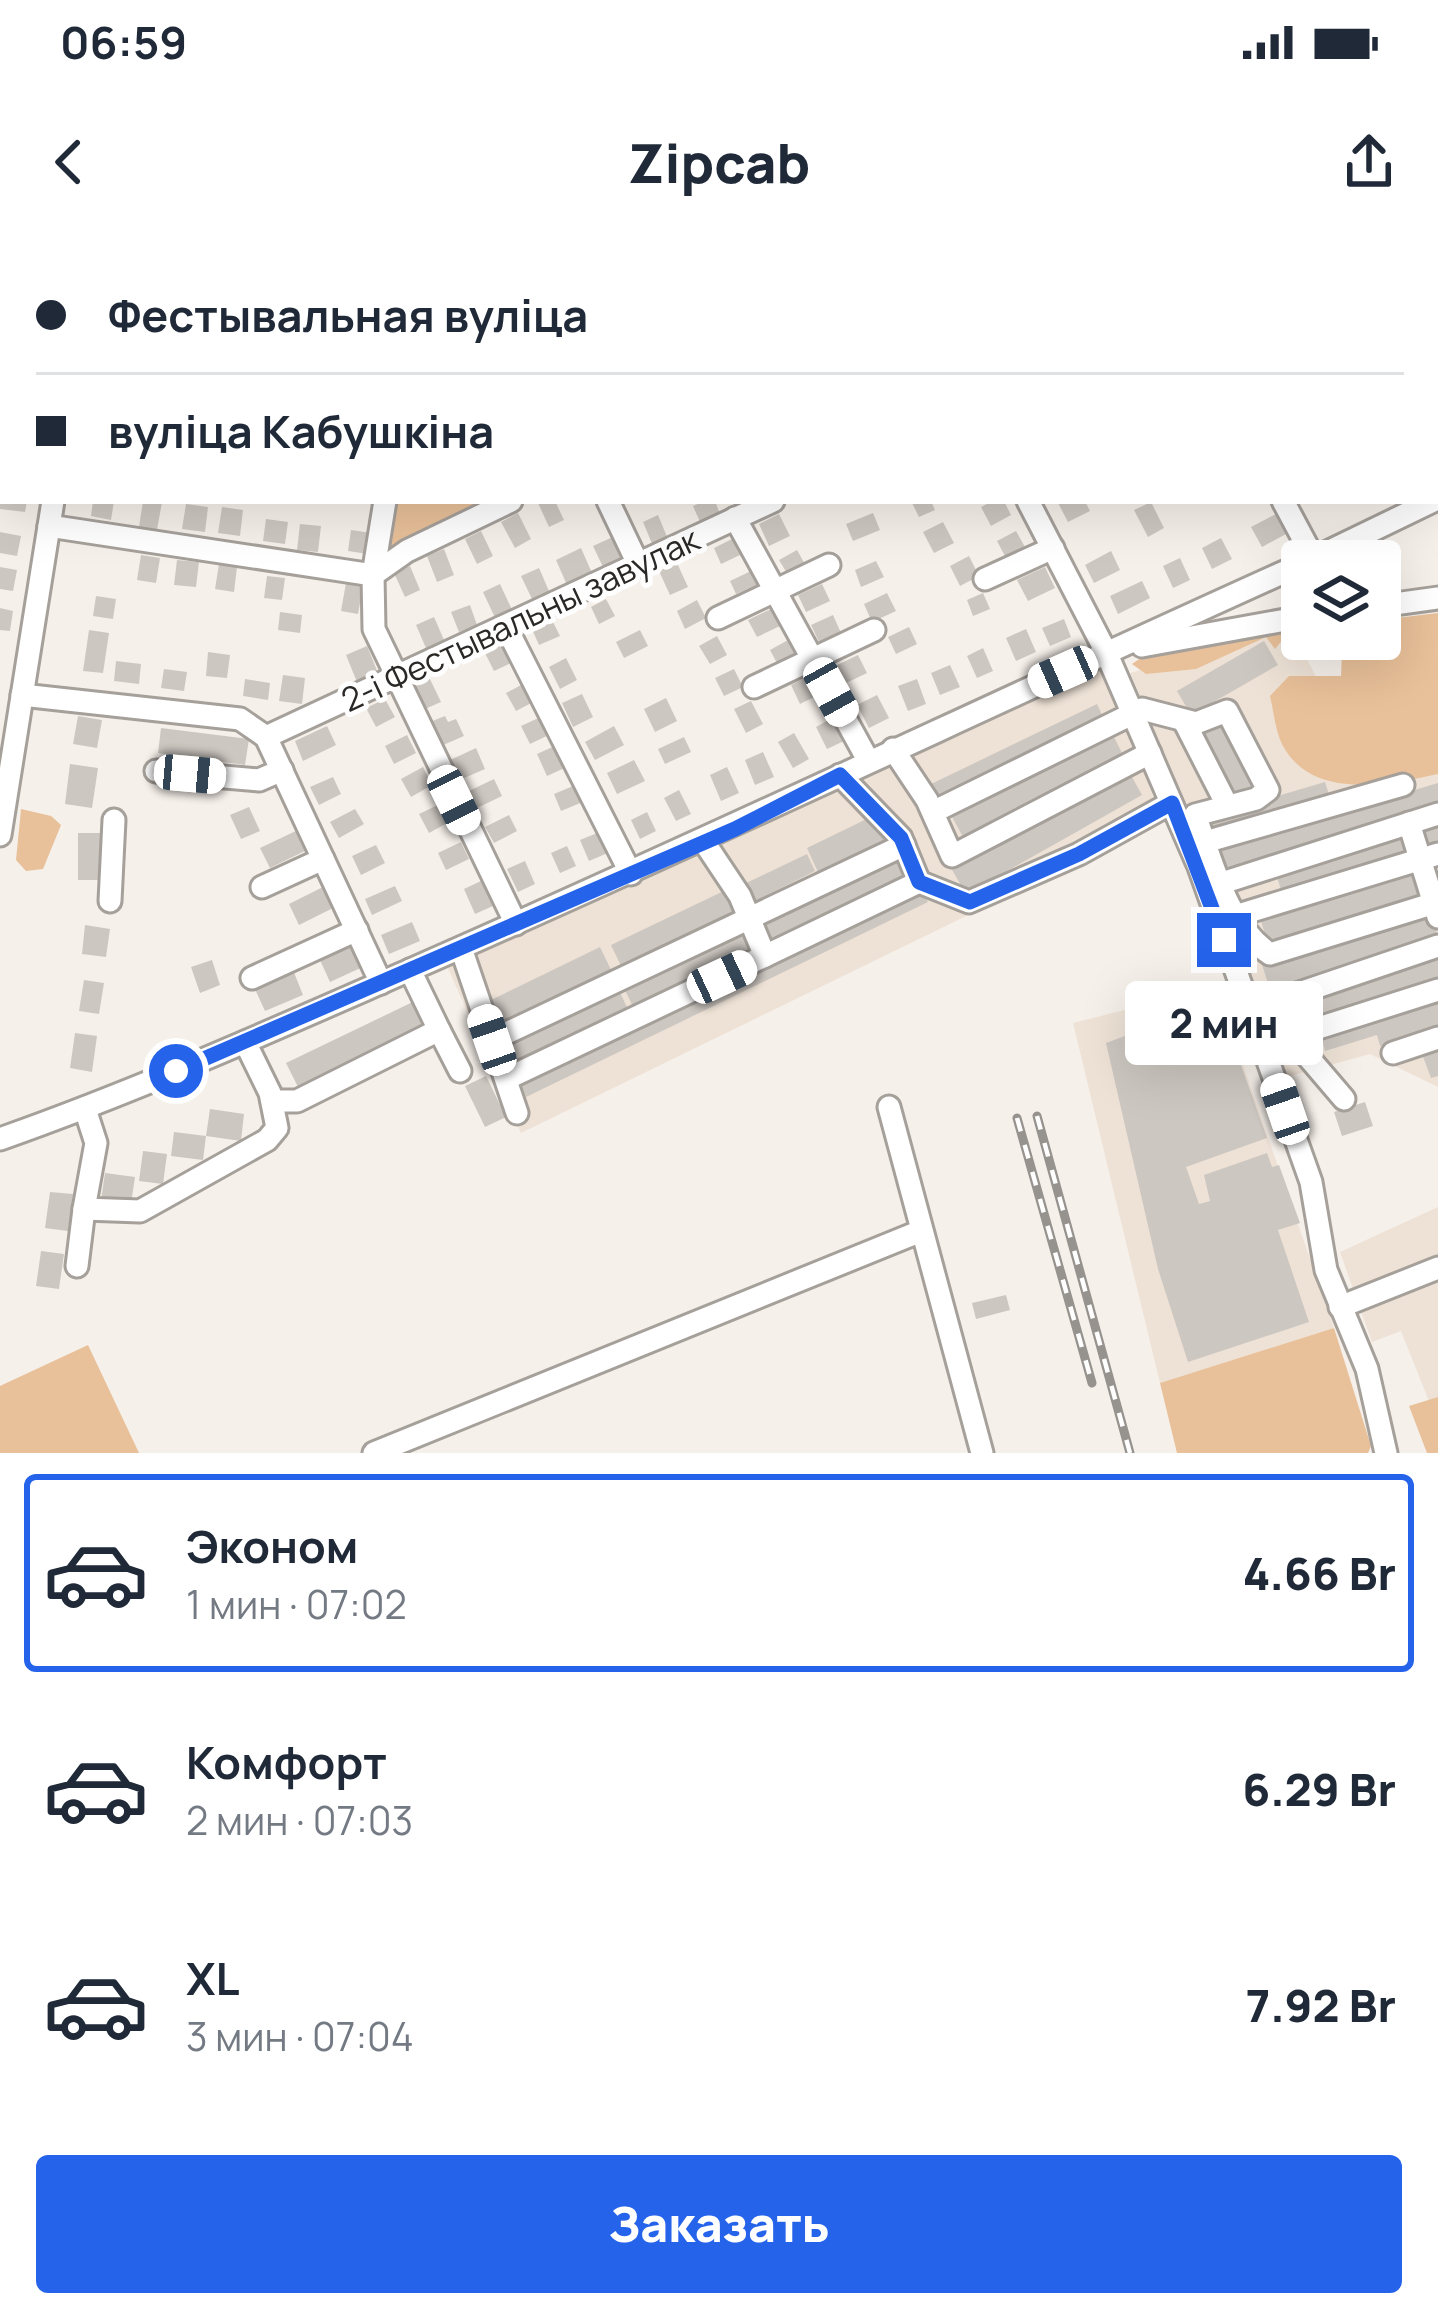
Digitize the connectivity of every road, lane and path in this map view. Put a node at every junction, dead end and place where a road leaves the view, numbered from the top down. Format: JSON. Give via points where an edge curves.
{"nodes":[{"id":1,"x":53,"y":504,"type":"edge"},
{"id":2,"x":385,"y":504,"type":"edge"},
{"id":3,"x":505,"y":504,"type":"edge"},
{"id":4,"x":609,"y":504,"type":"edge"},
{"id":5,"x":766,"y":504,"type":"edge"},
{"id":6,"x":1030,"y":504,"type":"edge"},
{"id":7,"x":1284,"y":504,"type":"edge"},
{"id":8,"x":1426,"y":504,"type":"edge"},
{"id":9,"x":735,"y":518,"type":"junction"},
{"id":10,"x":50,"y":526,"type":"junction"},
{"id":11,"x":1299,"y":540,"type":"edge"},
{"id":12,"x":1351,"y":540,"type":"edge"},
{"id":13,"x":1053,"y":548,"type":"junction"},
{"id":14,"x":829,"y":565,"type":"dead end"},
{"id":15,"x":639,"y":566,"type":"junction"},
{"id":16,"x":1281,"y":573,"type":"edge"},
{"id":17,"x":374,"y":574,"type":"junction"},
{"id":18,"x":985,"y":579,"type":"dead end"},
{"id":19,"x":774,"y":589,"type":"junction"},
{"id":20,"x":1438,"y":598,"type":"edge"},
{"id":21,"x":1401,"y":603,"type":"edge"},
{"id":22,"x":718,"y":618,"type":"dead end"},
{"id":23,"x":1281,"y":621,"type":"edge"},
{"id":24,"x":506,"y":626,"type":"junction"},
{"id":25,"x":874,"y":630,"type":"dead end"},
{"id":26,"x":1106,"y":652,"type":"junction"},
{"id":27,"x":812,"y":658,"type":"junction"},
{"id":28,"x":0,"y":660,"type":"edge"},
{"id":29,"x":26,"y":665,"type":"junction"},
{"id":30,"x":394,"y":677,"type":"junction"},
{"id":31,"x":754,"y":687,"type":"dead end"},
{"id":32,"x":22,"y":695,"type":"junction"},
{"id":33,"x":1132,"y":713,"type":"junction"},
{"id":34,"x":1184,"y":721,"type":"junction"},
{"id":35,"x":266,"y":737,"type":"junction"},
{"id":36,"x":893,"y":749,"type":"junction"},
{"id":37,"x":1150,"y":753,"type":"junction"},
{"id":38,"x":868,"y":760,"type":"junction"},
{"id":39,"x":282,"y":770,"type":"junction"},
{"id":40,"x":156,"y":771,"type":"dead end"},
{"id":41,"x":840,"y":775,"type":"junction"},
{"id":42,"x":1403,"y":785,"type":"dead end"},
{"id":43,"x":1172,"y":803,"type":"junction"},
{"id":44,"x":1227,"y":806,"type":"junction"},
{"id":45,"x":933,"y":812,"type":"junction"},
{"id":46,"x":1438,"y":814,"type":"edge"},
{"id":47,"x":114,"y":820,"type":"dead end"},
{"id":48,"x":1409,"y":823,"type":"junction"},
{"id":49,"x":0,"y":835,"type":"edge"},
{"id":50,"x":704,"y":842,"type":"junction"},
{"id":51,"x":1205,"y":842,"type":"junction"},
{"id":52,"x":904,"y":844,"type":"junction"},
{"id":53,"x":952,"y":856,"type":"junction"},
{"id":54,"x":1429,"y":857,"type":"edge"},
{"id":55,"x":323,"y":859,"type":"junction"},
{"id":56,"x":631,"y":874,"type":"junction"},
{"id":57,"x":1222,"y":883,"type":"junction"},
{"id":58,"x":927,"y":886,"type":"junction"},
{"id":59,"x":262,"y":887,"type":"dead end"},
{"id":60,"x":110,"y":901,"type":"dead end"},
{"id":61,"x":1436,"y":907,"type":"edge"},
{"id":62,"x":1234,"y":916,"type":"junction"},
{"id":63,"x":749,"y":918,"type":"junction"},
{"id":64,"x":515,"y":924,"type":"junction"},
{"id":65,"x":357,"y":930,"type":"junction"},
{"id":66,"x":1438,"y":946,"type":"edge"},
{"id":67,"x":460,"y":948,"type":"junction"},
{"id":68,"x":765,"y":956,"type":"junction"},
{"id":69,"x":410,"y":970,"type":"junction"},
{"id":70,"x":252,"y":978,"type":"dead end"},
{"id":71,"x":381,"y":982,"type":"junction"},
{"id":72,"x":1438,"y":990,"type":"edge"},
{"id":73,"x":1249,"y":1010,"type":"junction"},
{"id":74,"x":439,"y":1030,"type":"junction"},
{"id":75,"x":1438,"y":1038,"type":"edge"},
{"id":76,"x":492,"y":1040,"type":"junction"},
{"id":77,"x":245,"y":1042,"type":"junction"},
{"id":78,"x":1297,"y":1044,"type":"junction"},
{"id":79,"x":1265,"y":1053,"type":"junction"},
{"id":80,"x":1393,"y":1053,"type":"dead end"},
{"id":81,"x":460,"y":1071,"type":"dead end"},
{"id":82,"x":506,"y":1079,"type":"junction"},
{"id":83,"x":1344,"y":1099,"type":"dead end"},
{"id":84,"x":272,"y":1101,"type":"junction"},
{"id":85,"x":889,"y":1107,"type":"dead end"},
{"id":86,"x":86,"y":1109,"type":"junction"},
{"id":87,"x":517,"y":1113,"type":"dead end"},
{"id":88,"x":0,"y":1139,"type":"edge"},
{"id":89,"x":84,"y":1209,"type":"junction"},
{"id":90,"x":921,"y":1231,"type":"junction"},
{"id":91,"x":77,"y":1266,"type":"dead end"},
{"id":92,"x":1438,"y":1268,"type":"edge"},
{"id":93,"x":1340,"y":1307,"type":"junction"},
{"id":94,"x":374,"y":1453,"type":"edge"},
{"id":95,"x":982,"y":1453,"type":"edge"},
{"id":96,"x":1386,"y":1453,"type":"edge"}],
"edges":[{"from":1,"to":10,"type":"street"},
{"from":2,"to":17,"type":"street"},
{"from":3,"to":17,"type":"street"},
{"from":4,"to":15,"type":"street"},
{"from":5,"to":9,"type":"street","name":"2-і Фестывальны завулак"},
{"from":6,"to":13,"type":"street"},
{"from":7,"to":11,"type":"street"},
{"from":8,"to":12,"type":"street"},
{"from":9,"to":15,"type":"street","name":"2-і Фестывальны завулак"},
{"from":9,"to":19,"type":"street"},
{"from":10,"to":17,"type":"street"},
{"from":10,"to":29,"type":"street"},
{"from":13,"to":18,"type":"street"},
{"from":13,"to":26,"type":"street"},
{"from":14,"to":19,"type":"street"},
{"from":15,"to":24,"type":"street","name":"2-і Фестывальны завулак"},
{"from":16,"to":26,"type":"street"},
{"from":17,"to":30,"type":"street","via":[[374,629]]},
{"from":19,"to":22,"type":"street"},
{"from":19,"to":27,"type":"street"},
{"from":20,"to":21,"type":"street"},
{"from":23,"to":26,"type":"street"},
{"from":24,"to":30,"type":"street","name":"2-і Фестывальны завулак"},
{"from":24,"to":56,"type":"street"},
{"from":25,"to":27,"type":"street"},
{"from":26,"to":33,"type":"street"},
{"from":26,"to":36,"type":"street"},
{"from":27,"to":31,"type":"street"},
{"from":27,"to":38,"type":"street"},
{"from":28,"to":29,"type":"street"},
{"from":29,"to":32,"type":"street"},
{"from":30,"to":35,"type":"street","name":"2-і Фестывальны завулак"},
{"from":30,"to":64,"type":"street"},
{"from":32,"to":35,"type":"street","via":[[240,719]]},
{"from":32,"to":49,"type":"street"},
{"from":33,"to":34,"type":"street"},
{"from":33,"to":37,"type":"street"},
{"from":33,"to":45,"type":"street"},
{"from":34,"to":44,"type":"street"},
{"from":34,"to":44,"type":"street","via":[[1226,711],[1268,782],[1256,799]]},
{"from":35,"to":39,"type":"street"},
{"from":36,"to":38,"type":"street"},
{"from":36,"to":45,"type":"street"},
{"from":37,"to":43,"type":"street"},
{"from":37,"to":53,"type":"street"},
{"from":38,"to":41,"type":"street"},
{"from":39,"to":40,"type":"street","via":[[260,780]]},
{"from":39,"to":55,"type":"street"},
{"from":41,"to":50,"type":"street"},
{"from":41,"to":52,"type":"street"},
{"from":42,"to":51,"type":"street"},
{"from":43,"to":58,"type":"street","via":[[970,902]]},
{"from":43,"to":73,"type":"street"},
{"from":44,"to":51,"type":"street","via":[[1195,814]]},
{"from":45,"to":53,"type":"street"},
{"from":46,"to":48,"type":"street"},
{"from":47,"to":60,"type":"street"},
{"from":48,"to":54,"type":"street"},
{"from":48,"to":57,"type":"street"},
{"from":50,"to":56,"type":"street"},
{"from":50,"to":63,"type":"street"},
{"from":51,"to":57,"type":"street"},
{"from":52,"to":58,"type":"street"},
{"from":52,"to":63,"type":"street"},
{"from":53,"to":58,"type":"street"},
{"from":54,"to":61,"type":"street"},
{"from":54,"to":62,"type":"street"},
{"from":55,"to":59,"type":"street"},
{"from":55,"to":65,"type":"street"},
{"from":56,"to":64,"type":"street"},
{"from":57,"to":62,"type":"street"},
{"from":58,"to":68,"type":"street"},
{"from":61,"to":62,"type":"street","via":[[1270,954]]},
{"from":63,"to":68,"type":"street"},
{"from":63,"to":76,"type":"street"},
{"from":64,"to":67,"type":"street"},
{"from":65,"to":70,"type":"street"},
{"from":65,"to":71,"type":"street"},
{"from":66,"to":73,"type":"street"},
{"from":67,"to":69,"type":"street"},
{"from":67,"to":76,"type":"street"},
{"from":68,"to":82,"type":"street"},
{"from":69,"to":71,"type":"street"},
{"from":69,"to":74,"type":"street"},
{"from":71,"to":77,"type":"street"},
{"from":72,"to":78,"type":"street","via":[[1310,1031]]},
{"from":73,"to":79,"type":"street"},
{"from":74,"to":81,"type":"street"},
{"from":74,"to":84,"type":"street","via":[[297,1101]]},
{"from":75,"to":80,"type":"street"},
{"from":76,"to":82,"type":"street"},
{"from":77,"to":84,"type":"street"},
{"from":77,"to":86,"type":"street"},
{"from":78,"to":79,"type":"street"},
{"from":78,"to":83,"type":"street"},
{"from":79,"to":93,"type":"street","via":[[1310,1182]]},
{"from":82,"to":87,"type":"street"},
{"from":84,"to":89,"type":"street","via":[[277,1128],[267,1140],[140,1211]]},
{"from":85,"to":90,"type":"street"},
{"from":86,"to":88,"type":"street"},
{"from":86,"to":89,"type":"street","via":[[96,1143]]},
{"from":89,"to":91,"type":"street"},
{"from":90,"to":94,"type":"street"},
{"from":90,"to":95,"type":"street"},
{"from":92,"to":93,"type":"street"},
{"from":93,"to":96,"type":"street","via":[[1367,1369]]}]}
